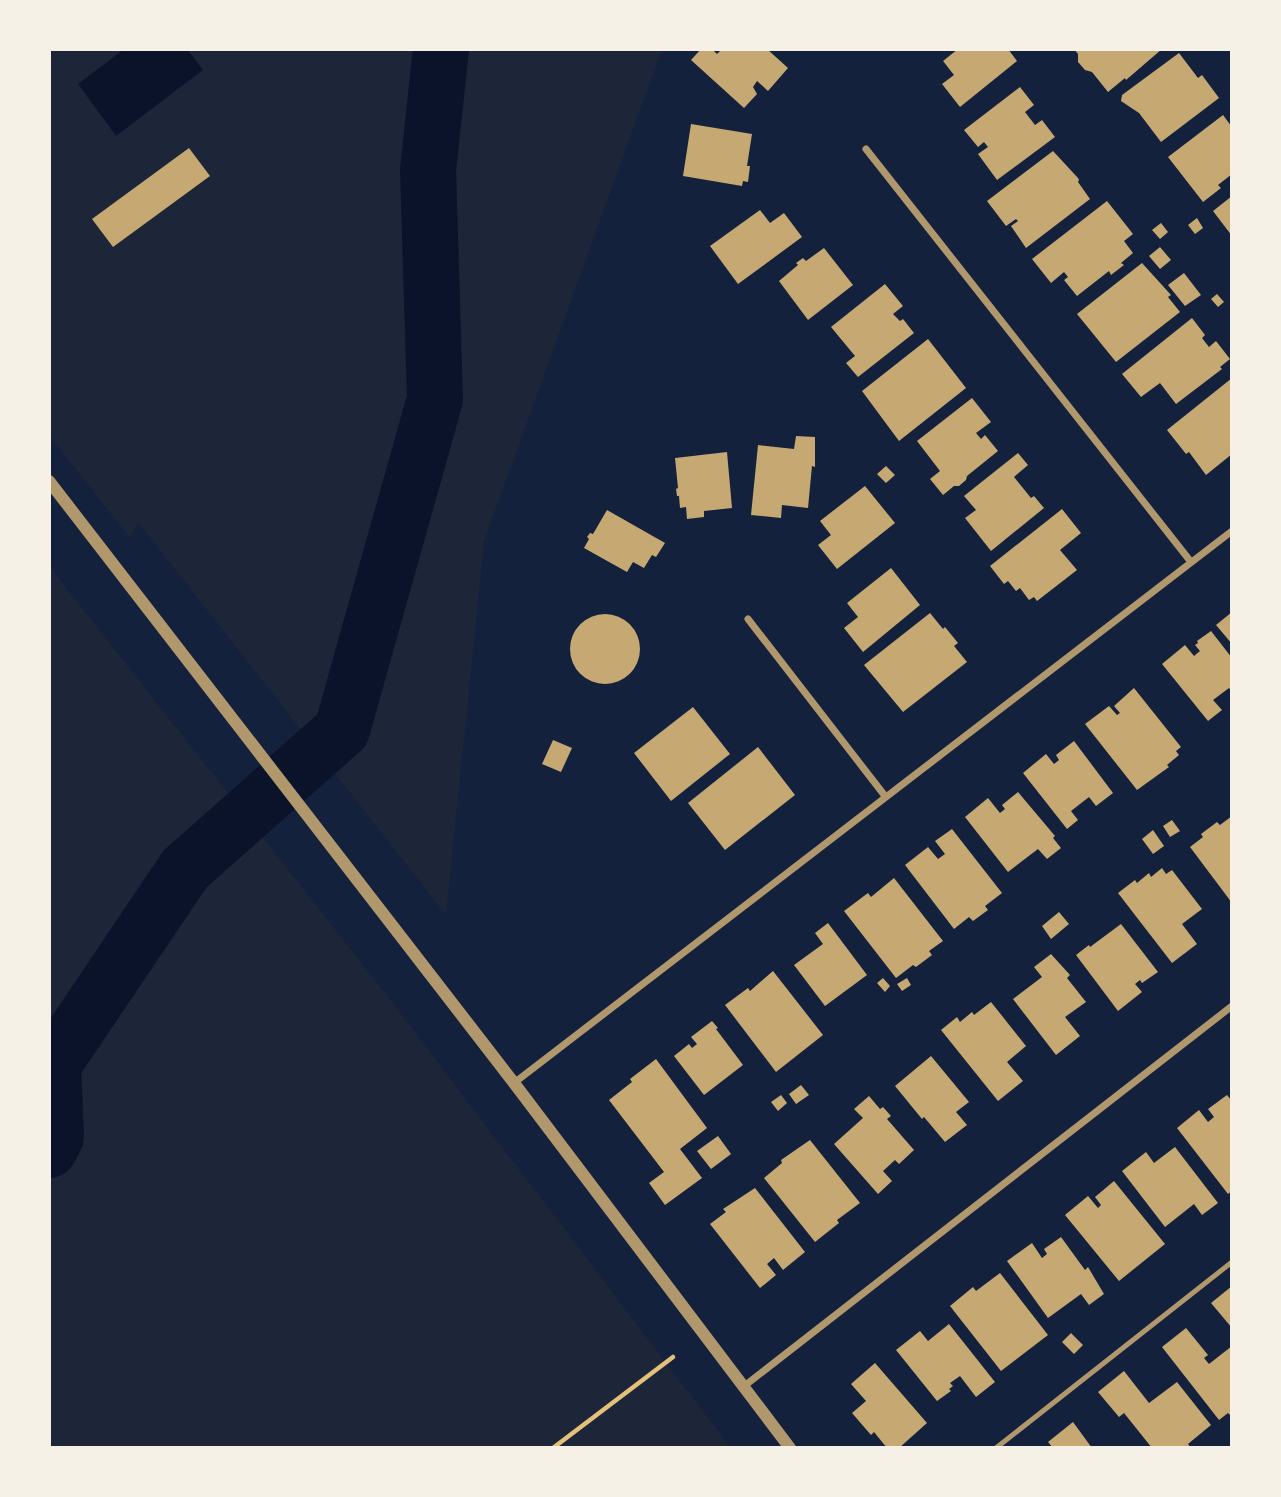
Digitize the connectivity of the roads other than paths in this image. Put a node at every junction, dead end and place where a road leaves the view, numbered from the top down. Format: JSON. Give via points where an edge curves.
{"nodes":[{"id":1,"x":866,"y":149,"type":"dead end"},
{"id":2,"x":49,"y":481,"type":"edge"},
{"id":3,"x":1232,"y":531,"type":"edge"},
{"id":4,"x":1191,"y":562,"type":"junction"},
{"id":5,"x":748,"y":620,"type":"dead end"},
{"id":6,"x":885,"y":796,"type":"junction"},
{"id":7,"x":1232,"y":1006,"type":"edge"},
{"id":8,"x":513,"y":1083,"type":"junction"},
{"id":9,"x":1232,"y":1262,"type":"edge"},
{"id":10,"x":743,"y":1387,"type":"junction"},
{"id":11,"x":790,"y":1448,"type":"edge"},
{"id":12,"x":996,"y":1448,"type":"edge"}],
"edges":[{"from":1,"to":4,"type":"street"},
{"from":2,"to":8,"type":"street"},
{"from":3,"to":4,"type":"street"},
{"from":4,"to":6,"type":"street"},
{"from":5,"to":6,"type":"street"},
{"from":6,"to":8,"type":"street"},
{"from":7,"to":10,"type":"street"},
{"from":8,"to":10,"type":"street"},
{"from":9,"to":12,"type":"lane"},
{"from":10,"to":11,"type":"street"}]}
